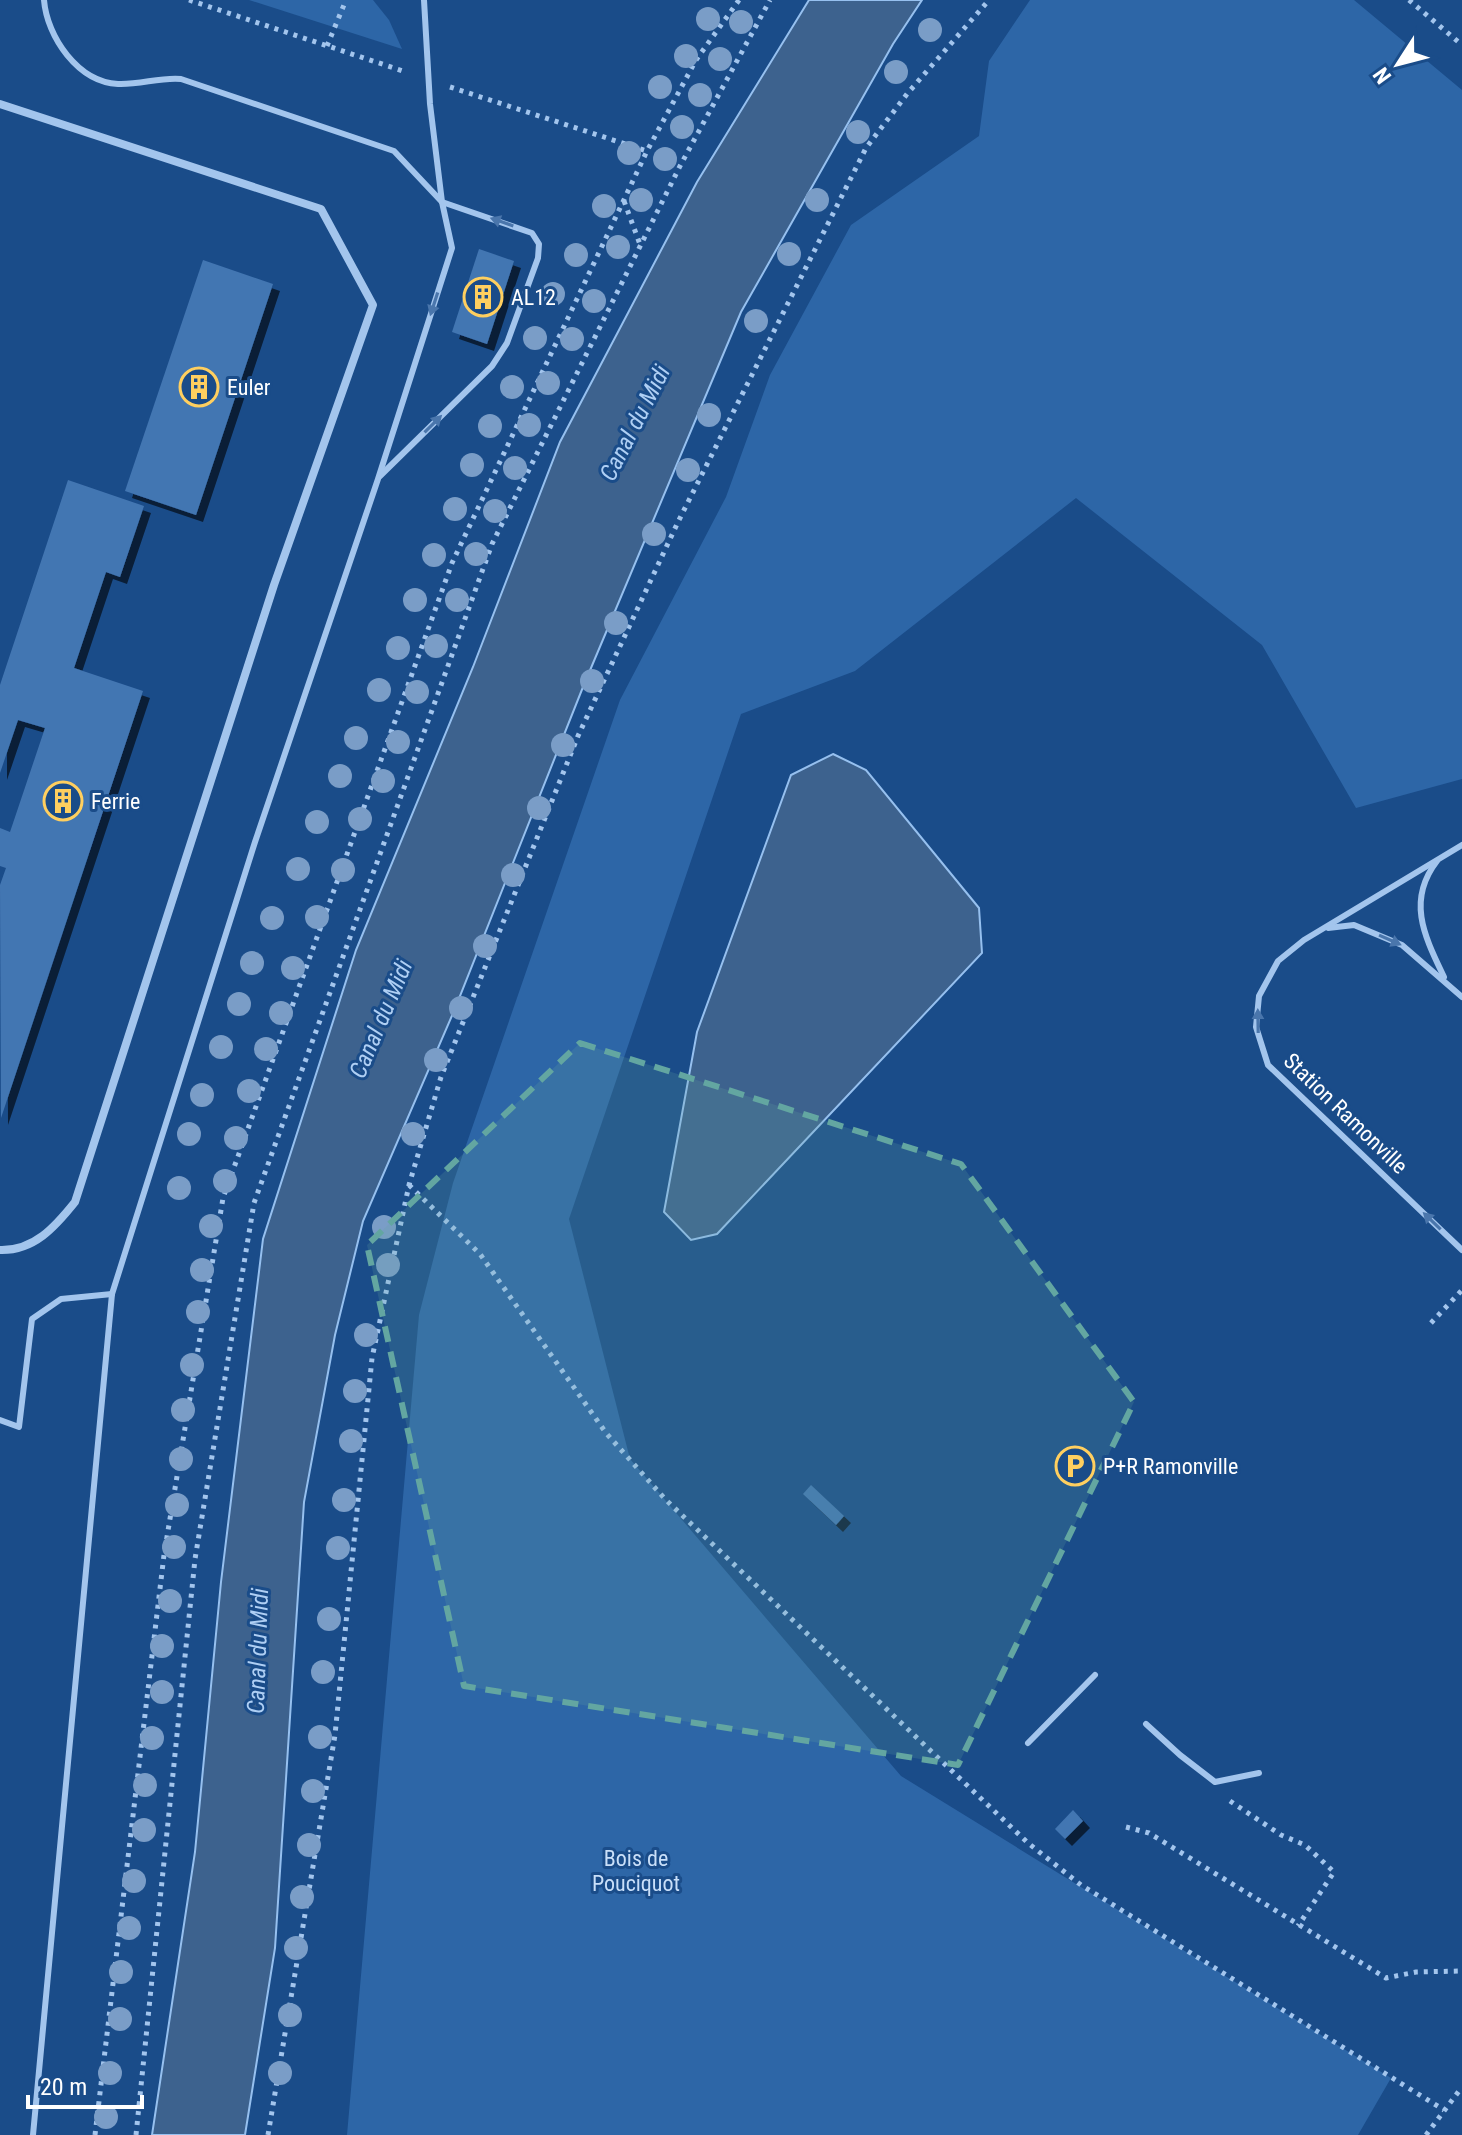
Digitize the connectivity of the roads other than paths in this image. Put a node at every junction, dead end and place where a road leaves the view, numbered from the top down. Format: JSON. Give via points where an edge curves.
{"nodes":[{"id":1,"x":44,"y":0,"type":"edge"},
{"id":2,"x":424,"y":0,"type":"edge"},
{"id":3,"x":0,"y":104,"type":"edge"},
{"id":4,"x":442,"y":202,"type":"junction"},
{"id":5,"x":378,"y":479,"type":"junction"},
{"id":6,"x":1462,"y":845,"type":"edge"},
{"id":7,"x":1439,"y":858,"type":"junction"},
{"id":8,"x":1325,"y":928,"type":"junction"},
{"id":9,"x":1446,"y":980,"type":"junction"},
{"id":10,"x":1462,"y":997,"type":"edge"},
{"id":11,"x":0,"y":1250,"type":"edge"},
{"id":12,"x":1462,"y":1250,"type":"edge"},
{"id":13,"x":112,"y":1294,"type":"junction"},
{"id":14,"x":0,"y":1420,"type":"edge"},
{"id":15,"x":1095,"y":1675,"type":"dead end"},
{"id":16,"x":1146,"y":1724,"type":"dead end"},
{"id":17,"x":1028,"y":1743,"type":"dead end"},
{"id":18,"x":1259,"y":1773,"type":"dead end"},
{"id":19,"x":33,"y":2135,"type":"edge"}],
"edges":[{"from":1,"to":4,"type":"lane","via":[[57,40],[94,77],[116,84],[181,79],[394,151]]},
{"from":2,"to":4,"type":"lane"},
{"from":3,"to":11,"type":"street","via":[[321,209],[373,305],[274,585],[75,1202],[52,1231],[15,1251]]},
{"from":4,"to":5,"type":"lane","one_way":true,"via":[[452,248]]},
{"from":5,"to":4,"type":"lane","one_way":true,"via":[[492,366],[507,343],[538,258],[539,244],[532,233]]},
{"from":5,"to":13,"type":"lane","via":[[255,842]]},
{"from":6,"to":7,"type":"lane","name":"Station Ramonville"},
{"from":7,"to":8,"type":"lane","name":"Station Ramonville"},
{"from":7,"to":9,"type":"lane","via":[[1427,874],[1422,931]]},
{"from":8,"to":9,"type":"lane","one_way":true,"via":[[1354,925],[1402,945]]},
{"from":12,"to":8,"type":"lane","name":"Station Ramonville","one_way":true,"via":[[1268,1065],[1256,1027],[1259,996],[1278,961]]},
{"from":9,"to":10,"type":"lane"},
{"from":13,"to":14,"type":"lane","via":[[61,1299],[32,1319],[19,1427]]},
{"from":13,"to":19,"type":"lane"},
{"from":15,"to":17,"type":"lane"},
{"from":16,"to":18,"type":"lane","via":[[1215,1782]]}]}
